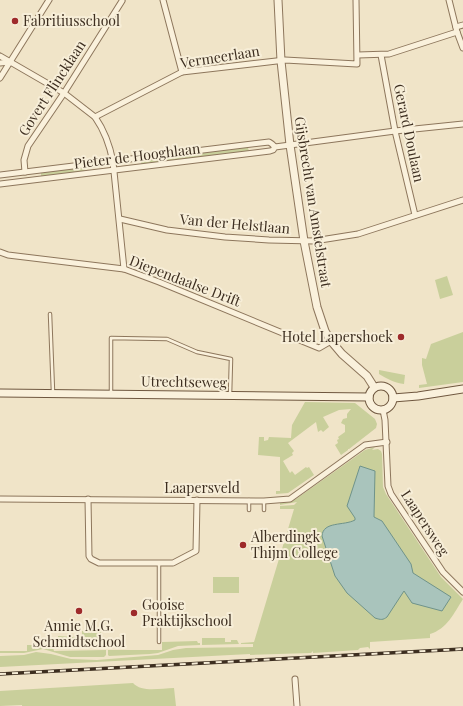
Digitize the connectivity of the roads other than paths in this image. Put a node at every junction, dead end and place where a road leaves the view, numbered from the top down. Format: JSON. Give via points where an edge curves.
{"nodes":[{"id":1,"x":49,"y":0,"type":"edge"},
{"id":2,"x":122,"y":0,"type":"edge"},
{"id":3,"x":163,"y":0,"type":"edge"},
{"id":4,"x":278,"y":0,"type":"edge"},
{"id":5,"x":356,"y":0,"type":"edge"},
{"id":6,"x":449,"y":0,"type":"edge"},
{"id":7,"x":463,"y":25,"type":"edge"},
{"id":8,"x":456,"y":30,"type":"junction"},
{"id":9,"x":463,"y":48,"type":"edge"},
{"id":10,"x":358,"y":55,"type":"junction"},
{"id":11,"x":380,"y":55,"type":"junction"},
{"id":12,"x":0,"y":56,"type":"edge"},
{"id":13,"x":281,"y":61,"type":"junction"},
{"id":14,"x":11,"y":62,"type":"junction"},
{"id":15,"x":0,"y":63,"type":"edge"},
{"id":16,"x":182,"y":72,"type":"junction"},
{"id":17,"x":0,"y":78,"type":"edge"},
{"id":18,"x":64,"y":93,"type":"junction"},
{"id":19,"x":95,"y":117,"type":"junction"},
{"id":20,"x":463,"y":124,"type":"edge"},
{"id":21,"x":395,"y":131,"type":"junction"},
{"id":22,"x":290,"y":145,"type":"junction"},
{"id":23,"x":275,"y":147,"type":"junction"},
{"id":24,"x":113,"y":162,"type":"junction"},
{"id":25,"x":114,"y":171,"type":"junction"},
{"id":26,"x":24,"y":172,"type":"junction"},
{"id":27,"x":0,"y":175,"type":"edge"},
{"id":28,"x":0,"y":184,"type":"edge"},
{"id":29,"x":463,"y":200,"type":"edge"},
{"id":30,"x":415,"y":215,"type":"junction"},
{"id":31,"x":120,"y":219,"type":"junction"},
{"id":32,"x":304,"y":242,"type":"junction"},
{"id":33,"x":0,"y":252,"type":"edge"},
{"id":34,"x":124,"y":269,"type":"junction"},
{"id":35,"x":50,"y":314,"type":"dead end"},
{"id":36,"x":331,"y":341,"type":"junction"},
{"id":37,"x":374,"y":387,"type":"junction"},
{"id":38,"x":463,"y":389,"type":"edge"},
{"id":39,"x":0,"y":393,"type":"edge"},
{"id":40,"x":53,"y":394,"type":"junction"},
{"id":41,"x":111,"y":394,"type":"junction"},
{"id":42,"x":230,"y":396,"type":"junction"},
{"id":43,"x":368,"y":397,"type":"junction"},
{"id":44,"x":393,"y":398,"type":"junction"},
{"id":45,"x":383,"y":410,"type":"junction"},
{"id":46,"x":387,"y":442,"type":"junction"},
{"id":47,"x":0,"y":499,"type":"edge"},
{"id":48,"x":88,"y":499,"type":"junction"},
{"id":49,"x":197,"y":500,"type":"junction"},
{"id":50,"x":249,"y":500,"type":"junction"},
{"id":51,"x":264,"y":500,"type":"junction"},
{"id":52,"x":249,"y":510,"type":"dead end"},
{"id":53,"x":264,"y":510,"type":"dead end"},
{"id":54,"x":159,"y":564,"type":"junction"},
{"id":55,"x":463,"y":592,"type":"edge"},
{"id":56,"x":159,"y":642,"type":"dead end"},
{"id":57,"x":295,"y":679,"type":"dead end"},
{"id":58,"x":297,"y":706,"type":"edge"}],
"edges":[{"from":1,"to":14,"type":"street"},
{"from":2,"to":18,"type":"street","name":"Govert Flincklaan"},
{"from":3,"to":16,"type":"street"},
{"from":4,"to":13,"type":"main road","name":"Gijsbrecht van Amstelstraat"},
{"from":5,"to":10,"type":"street"},
{"from":6,"to":8,"type":"street"},
{"from":7,"to":8,"type":"street"},
{"from":8,"to":9,"type":"street"},
{"from":8,"to":11,"type":"street"},
{"from":10,"to":11,"type":"street"},
{"from":10,"to":13,"type":"street","name":"Vermeerlaan","via":[[357,64]]},
{"from":11,"to":21,"type":"street","name":"Gerard Doulaan"},
{"from":12,"to":14,"type":"street"},
{"from":13,"to":16,"type":"street","name":"Vermeerlaan"},
{"from":13,"to":22,"type":"main road","name":"Gijsbrecht van Amstelstraat"},
{"from":14,"to":15,"type":"street"},
{"from":14,"to":17,"type":"street"},
{"from":14,"to":18,"type":"street"},
{"from":16,"to":19,"type":"street","name":"Vermeerlaan"},
{"from":18,"to":19,"type":"street"},
{"from":18,"to":26,"type":"street","name":"Govert Flincklaan","via":[[28,146]]},
{"from":19,"to":24,"type":"street"},
{"from":20,"to":21,"type":"street","name":"Pieter de Hooghlaan"},
{"from":21,"to":22,"type":"street","name":"Pieter de Hooghlaan"},
{"from":21,"to":30,"type":"street","name":"Gerard Doulaan"},
{"from":22,"to":23,"type":"street","name":"Pieter de Hooghlaan"},
{"from":22,"to":32,"type":"main road","name":"Gijsbrecht van Amstelstraat"},
{"from":23,"to":24,"type":"street","name":"Pieter de Hooghlaan","via":[[269,142]]},
{"from":23,"to":25,"type":"street","name":"Pieter de Hooghlaan","via":[[270,151]]},
{"from":24,"to":25,"type":"street"},
{"from":24,"to":26,"type":"street","name":"Pieter de Hooghlaan"},
{"from":25,"to":28,"type":"street","name":"Pieter de Hooghlaan"},
{"from":25,"to":31,"type":"street"},
{"from":26,"to":27,"type":"street","name":"Pieter de Hooghlaan"},
{"from":29,"to":30,"type":"street","name":"Van der Helstlaan"},
{"from":30,"to":32,"type":"street","name":"Van der Helstlaan","via":[[358,234]]},
{"from":31,"to":32,"type":"street","name":"Van der Helstlaan","via":[[167,230]]},
{"from":31,"to":34,"type":"street"},
{"from":32,"to":36,"type":"main road","name":"Gijsbrecht van Amstelstraat","via":[[317,307]]},
{"from":33,"to":34,"type":"street","name":"Diependaalse Drift"},
{"from":34,"to":36,"type":"street","name":"Diependaalse Drift","via":[[319,348]]},
{"from":35,"to":40,"type":"lane"},
{"from":36,"to":37,"type":"main road","name":"Gijsbrecht van Amstelstraat","via":[[367,376]]},
{"from":37,"to":43,"type":"main road"},
{"from":37,"to":44,"type":"main road","via":[[387,387]]},
{"from":38,"to":44,"type":"main road"},
{"from":39,"to":40,"type":"main road","name":"Utrechtseweg"},
{"from":40,"to":41,"type":"main road","name":"Utrechtseweg"},
{"from":41,"to":42,"type":"main road","name":"Utrechtseweg"},
{"from":41,"to":42,"type":"lane","via":[[111,338],[167,339],[197,352],[231,359]]},
{"from":42,"to":43,"type":"main road","name":"Utrechtseweg"},
{"from":43,"to":45,"type":"main road","via":[[373,407]]},
{"from":44,"to":45,"type":"main road","via":[[390,406]]},
{"from":45,"to":46,"type":"street","name":"Laapersweg"},
{"from":46,"to":51,"type":"street","name":"Laapersveld","via":[[365,446],[290,499]]},
{"from":46,"to":55,"type":"street","name":"Laapersweg","via":[[388,486],[391,494],[443,572]]},
{"from":47,"to":48,"type":"street","name":"Laapersveld"},
{"from":48,"to":49,"type":"street","name":"Laapersveld"},
{"from":48,"to":54,"type":"street","via":[[91,559],[98,563]]},
{"from":49,"to":50,"type":"street","name":"Laapersveld"},
{"from":49,"to":54,"type":"street","via":[[196,551],[173,563]]},
{"from":50,"to":51,"type":"street","name":"Laapersveld"},
{"from":50,"to":52,"type":"lane"},
{"from":51,"to":53,"type":"lane"},
{"from":54,"to":56,"type":"lane"},
{"from":57,"to":58,"type":"street"}]}
